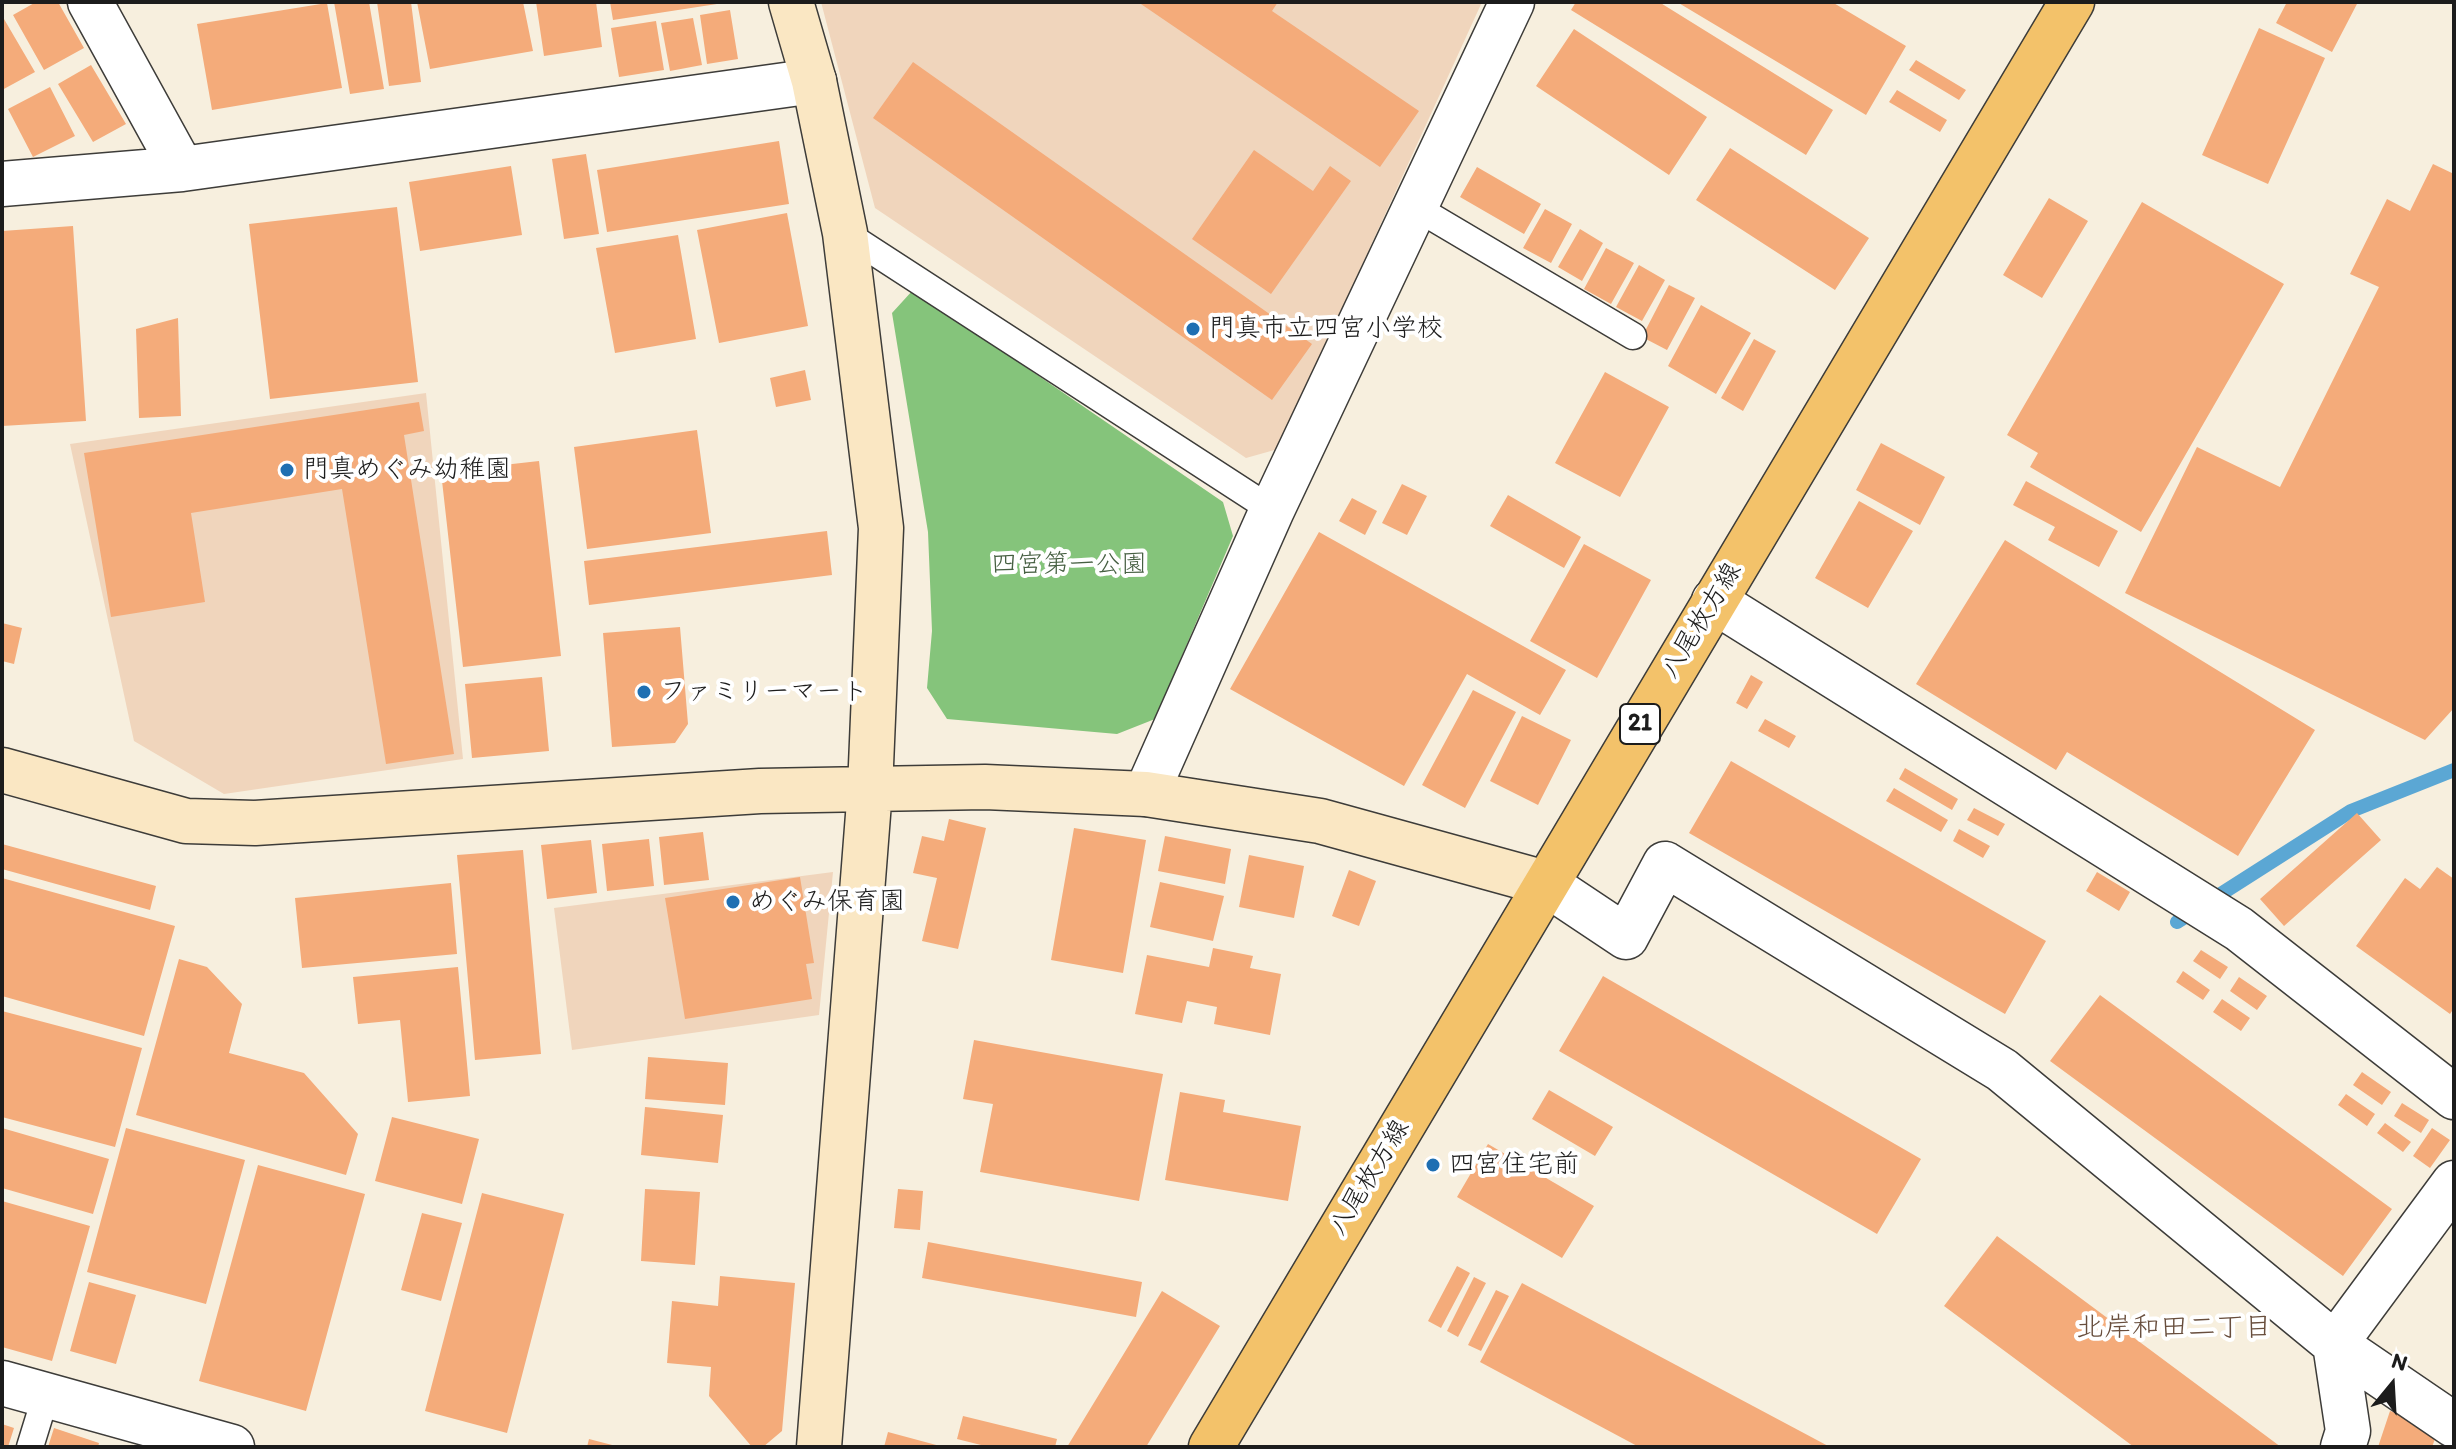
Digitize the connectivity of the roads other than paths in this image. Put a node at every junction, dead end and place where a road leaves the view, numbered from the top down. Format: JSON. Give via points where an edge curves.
{"nodes":[{"id":1,"x":90,"y":2,"type":"edge"},
{"id":2,"x":791,"y":2,"type":"edge"},
{"id":3,"x":1512,"y":2,"type":"edge"},
{"id":4,"x":2072,"y":2,"type":"edge"},
{"id":5,"x":814,"y":81,"type":"junction"},
{"id":6,"x":182,"y":169,"type":"junction"},
{"id":7,"x":6,"y":174,"type":"edge"},
{"id":8,"x":1415,"y":207,"type":"junction"},
{"id":9,"x":845,"y":233,"type":"junction"},
{"id":10,"x":1633,"y":336,"type":"dead end"},
{"id":11,"x":1272,"y":510,"type":"junction"},
{"id":12,"x":1714,"y":601,"type":"junction"},
{"id":13,"x":2,"y":770,"type":"edge"},
{"id":14,"x":870,"y":789,"type":"junction"},
{"id":15,"x":1146,"y":794,"type":"junction"},
{"id":16,"x":1545,"y":883,"type":"junction"},
{"id":17,"x":2454,"y":1097,"type":"edge"},
{"id":18,"x":2454,"y":1183,"type":"edge"},
{"id":19,"x":2335,"y":1344,"type":"junction"},
{"id":20,"x":2,"y":1383,"type":"edge"},
{"id":21,"x":46,"y":1395,"type":"junction"},
{"id":22,"x":2454,"y":1425,"type":"edge"},
{"id":23,"x":30,"y":1447,"type":"edge"},
{"id":24,"x":232,"y":1447,"type":"edge"},
{"id":25,"x":819,"y":1447,"type":"edge"},
{"id":26,"x":1211,"y":1447,"type":"edge"},
{"id":27,"x":2343,"y":1447,"type":"edge"}],
"edges":[{"from":1,"to":6,"type":"street"},
{"from":2,"to":5,"type":"street"},
{"from":3,"to":8,"type":"street"},
{"from":4,"to":12,"type":"main road","name":"八尾枚方線","number":"21"},
{"from":5,"to":6,"type":"street"},
{"from":5,"to":9,"type":"street"},
{"from":6,"to":7,"type":"street"},
{"from":8,"to":10,"type":"lane"},
{"from":8,"to":11,"type":"street"},
{"from":9,"to":11,"type":"lane"},
{"from":9,"to":14,"type":"street","via":[[881,528]]},
{"from":11,"to":15,"type":"street"},
{"from":12,"to":16,"type":"main road","name":"八尾枚方線","number":"21"},
{"from":12,"to":17,"type":"street","via":[[2239,929]]},
{"from":13,"to":14,"type":"street","via":[[186,821],[255,823],[760,791]]},
{"from":14,"to":15,"type":"street","via":[[985,787]]},
{"from":14,"to":25,"type":"street"},
{"from":15,"to":16,"type":"street","via":[[1320,821]]},
{"from":16,"to":19,"type":"street","via":[[1626,937],[1665,864],[2002,1070]]},
{"from":16,"to":26,"type":"main road","name":"八尾枚方線","number":"21"},
{"from":18,"to":19,"type":"street"},
{"from":19,"to":22,"type":"street"},
{"from":19,"to":27,"type":"street","via":[[2348,1431]]},
{"from":20,"to":21,"type":"street"},
{"from":21,"to":23,"type":"lane"},
{"from":21,"to":24,"type":"street"}]}
